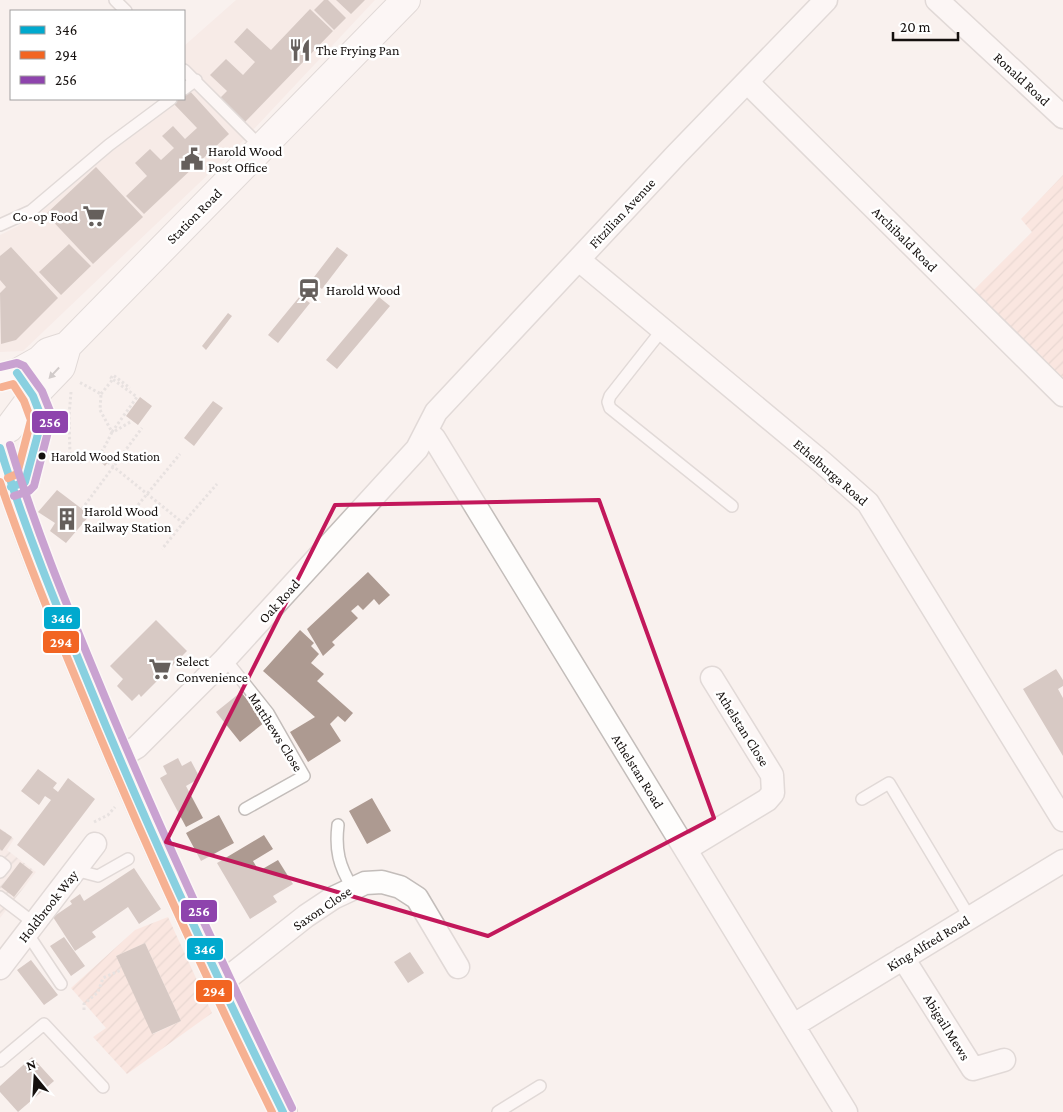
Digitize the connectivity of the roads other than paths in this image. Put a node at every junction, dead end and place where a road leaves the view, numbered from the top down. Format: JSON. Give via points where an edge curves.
{"nodes":[{"id":1,"x":115,"y":0,"type":"edge"},
{"id":2,"x":406,"y":0,"type":"edge"},
{"id":3,"x":826,"y":0,"type":"edge"},
{"id":4,"x":937,"y":0,"type":"edge"},
{"id":5,"x":125,"y":10,"type":"edge"},
{"id":6,"x":185,"y":71,"type":"edge"},
{"id":7,"x":196,"y":80,"type":"junction"},
{"id":8,"x":747,"y":82,"type":"junction"},
{"id":9,"x":185,"y":88,"type":"edge"},
{"id":10,"x":170,"y":100,"type":"edge"},
{"id":11,"x":1063,"y":117,"type":"edge"},
{"id":12,"x":262,"y":148,"type":"junction"},
{"id":13,"x":0,"y":225,"type":"edge"},
{"id":14,"x":579,"y":260,"type":"junction"},
{"id":15,"x":662,"y":330,"type":"junction"},
{"id":16,"x":67,"y":346,"type":"junction"},
{"id":17,"x":9,"y":375,"type":"edge"},
{"id":18,"x":1063,"y":395,"type":"edge"},
{"id":19,"x":33,"y":396,"type":"junction"},
{"id":20,"x":0,"y":432,"type":"edge"},
{"id":21,"x":428,"y":432,"type":"junction"},
{"id":22,"x":0,"y":448,"type":"edge"},
{"id":23,"x":12,"y":487,"type":"junction"},
{"id":24,"x":732,"y":506,"type":"dead end"},
{"id":25,"x":226,"y":659,"type":"junction"},
{"id":26,"x":712,"y":678,"type":"dead end"},
{"id":27,"x":118,"y":758,"type":"junction"},
{"id":28,"x":862,"y":799,"type":"dead end"},
{"id":29,"x":245,"y":809,"type":"dead end"},
{"id":30,"x":1063,"y":820,"type":"edge"},
{"id":31,"x":338,"y":825,"type":"dead end"},
{"id":32,"x":95,"y":844,"type":"road end"},
{"id":33,"x":686,"y":849,"type":"junction"},
{"id":34,"x":128,"y":859,"type":"dead end"},
{"id":35,"x":1063,"y":861,"type":"edge"},
{"id":36,"x":0,"y":862,"type":"edge"},
{"id":37,"x":76,"y":870,"type":"junction"},
{"id":38,"x":0,"y":872,"type":"edge"},
{"id":39,"x":352,"y":887,"type":"junction"},
{"id":40,"x":0,"y":897,"type":"edge"},
{"id":41,"x":970,"y":918,"type":"junction"},
{"id":42,"x":30,"y":928,"type":"junction"},
{"id":43,"x":903,"y":958,"type":"junction"},
{"id":44,"x":458,"y":967,"type":"dead end"},
{"id":45,"x":0,"y":968,"type":"edge"},
{"id":46,"x":62,"y":984,"type":"dead end"},
{"id":47,"x":220,"y":984,"type":"junction"},
{"id":48,"x":794,"y":1025,"type":"junction"},
{"id":49,"x":1004,"y":1060,"type":"dead end"},
{"id":50,"x":0,"y":1061,"type":"edge"},
{"id":51,"x":540,"y":1086,"type":"dead end"},
{"id":52,"x":103,"y":1087,"type":"dead end"},
{"id":53,"x":283,"y":1112,"type":"edge"},
{"id":54,"x":498,"y":1112,"type":"edge"},
{"id":55,"x":846,"y":1112,"type":"edge"}],
"edges":[{"from":1,"to":5,"type":"lane"},
{"from":2,"to":12,"type":"street","name":"Station Road"},
{"from":3,"to":8,"type":"street","name":"Fitzilian Avenue"},
{"from":4,"to":11,"type":"street","name":"Ronald Road"},
{"from":6,"to":7,"type":"lane"},
{"from":7,"to":9,"type":"lane"},
{"from":7,"to":12,"type":"lane"},
{"from":8,"to":14,"type":"street","name":"Fitzilian Avenue"},
{"from":8,"to":18,"type":"street","name":"Archibald Road"},
{"from":10,"to":13,"type":"lane","via":[[31,211]]},
{"from":12,"to":16,"type":"street","name":"Station Road"},
{"from":14,"to":15,"type":"street","name":"Ethelburga Road"},
{"from":14,"to":21,"type":"street","name":"Fitzilian Avenue","via":[[436,412]]},
{"from":15,"to":24,"type":"lane","via":[[610,396],[610,408]]},
{"from":15,"to":30,"type":"street","name":"Ethelburga Road","via":[[868,503]]},
{"from":16,"to":17,"type":"street","name":"Station Road","via":[[48,352],[40,360]]},
{"from":16,"to":19,"type":"street","name":"Station Road","one_way":true,"via":[[61,367]]},
{"from":17,"to":19,"type":"street"},
{"from":19,"to":20,"type":"street","name":"Station Road","via":[[9,428]]},
{"from":19,"to":23,"type":"lane","via":[[42,419],[25,482]]},
{"from":21,"to":25,"type":"street","name":"Oak Road","via":[[417,449]]},
{"from":21,"to":33,"type":"street","name":"Athelstan Road"},
{"from":22,"to":23,"type":"street"},
{"from":23,"to":27,"type":"street","via":[[30,540]]},
{"from":25,"to":27,"type":"street","name":"Oak Road","via":[[137,747]]},
{"from":25,"to":29,"type":"lane","name":"Matthews Close","via":[[268,713],[304,776]]},
{"from":26,"to":33,"type":"street","name":"Athelstan Close","via":[[772,775],[773,793],[767,800]]},
{"from":27,"to":47,"type":"street"},
{"from":28,"to":41,"type":"lane","via":[[889,783]]},
{"from":31,"to":39,"type":"lane","via":[[336,853]]},
{"from":32,"to":37,"type":"street","name":"Holdbrook Way"},
{"from":33,"to":48,"type":"street","name":"Athelstan Road"},
{"from":34,"to":37,"type":"lane","via":[[98,876]]},
{"from":35,"to":41,"type":"street","name":"King Alfred Road"},
{"from":36,"to":38,"type":"lane","via":[[5,866]]},
{"from":37,"to":42,"type":"street","name":"Holdbrook Way"},
{"from":39,"to":44,"type":"street","name":"Saxon Close","via":[[382,882],[400,887],[416,898]]},
{"from":39,"to":47,"type":"street","name":"Saxon Close","via":[[306,916]]},
{"from":40,"to":42,"type":"lane"},
{"from":41,"to":43,"type":"street","name":"King Alfred Road"},
{"from":42,"to":45,"type":"street","name":"Holdbrook Way"},
{"from":42,"to":46,"type":"lane"},
{"from":43,"to":48,"type":"street","name":"King Alfred Road"},
{"from":43,"to":49,"type":"street","name":"Abigail Mews","via":[[973,1069]]},
{"from":47,"to":53,"type":"street"},
{"from":48,"to":55,"type":"street","name":"Athelstan Road"},
{"from":50,"to":52,"type":"lane","via":[[44,1024]]},
{"from":51,"to":54,"type":"lane"}]}
